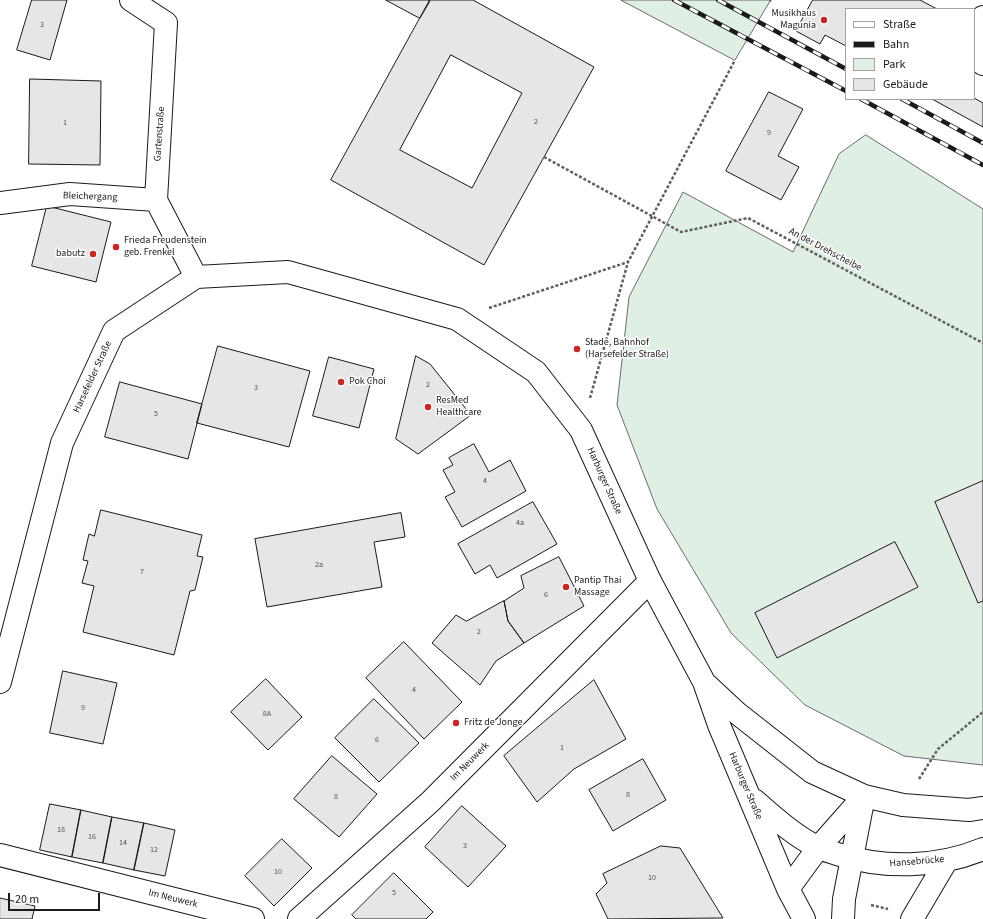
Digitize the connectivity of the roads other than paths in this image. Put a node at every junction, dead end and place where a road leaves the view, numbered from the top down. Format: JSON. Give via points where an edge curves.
{"nodes":[{"id":1,"x":131,"y":0,"type":"edge"},
{"id":2,"x":983,"y":17,"type":"edge"},
{"id":3,"x":983,"y":64,"type":"edge"},
{"id":4,"x":156,"y":200,"type":"junction"},
{"id":5,"x":0,"y":203,"type":"edge"},
{"id":6,"x":196,"y":277,"type":"junction"},
{"id":7,"x":650,"y":580,"type":"junction"},
{"id":8,"x":0,"y":682,"type":"edge"},
{"id":9,"x":704,"y":682,"type":"junction"},
{"id":10,"x":864,"y":796,"type":"junction"},
{"id":11,"x":750,"y":797,"type":"junction"},
{"id":12,"x":983,"y":808,"type":"edge"},
{"id":13,"x":818,"y":848,"type":"junction"},
{"id":14,"x":983,"y":849,"type":"edge"},
{"id":15,"x":0,"y":855,"type":"edge"},
{"id":16,"x":852,"y":859,"type":"junction"},
{"id":17,"x":947,"y":860,"type":"junction"},
{"id":18,"x":788,"y":889,"type":"junction"},
{"id":19,"x":253,"y":919,"type":"edge"},
{"id":20,"x":299,"y":919,"type":"edge"},
{"id":21,"x":804,"y":919,"type":"edge"},
{"id":22,"x":843,"y":919,"type":"edge"},
{"id":23,"x":912,"y":919,"type":"edge"}],
"edges":[{"from":1,"to":4,"type":"main road","name":"Gartenstraße","via":[[166,23]]},
{"from":2,"to":3,"type":"main road","via":[[978,27],[977,41]]},
{"from":4,"to":5,"type":"main road","name":"Bleichergang","via":[[70,194]]},
{"from":4,"to":6,"type":"main road"},
{"from":6,"to":7,"type":"main road","name":"Harburger Straße","via":[[288,272],[457,318],[536,372],[581,430]]},
{"from":6,"to":8,"type":"main road","name":"Harsefelder Straße","via":[[114,331],[62,443]]},
{"from":7,"to":9,"type":"main road","name":"Harburger Straße"},
{"from":7,"to":20,"type":"main road","name":"Im Neuwerk","via":[[430,802]]},
{"from":9,"to":10,"type":"main road","name":"Harburger Straße","via":[[742,718],[812,772]]},
{"from":9,"to":11,"type":"main road","name":"Harburger Straße","via":[[719,725]]},
{"from":10,"to":12,"type":"main road","via":[[903,805],[969,810]]},
{"from":10,"to":13,"type":"main road"},
{"from":10,"to":16,"type":"main road"},
{"from":11,"to":13,"type":"main road","name":"Hansebrücke","via":[[785,827]]},
{"from":11,"to":18,"type":"main road","name":"Harburger Straße"},
{"from":13,"to":16,"type":"main road","name":"Hansebrücke"},
{"from":13,"to":18,"type":"main road"},
{"from":14,"to":17,"type":"main road","name":"Hansebrücke"},
{"from":15,"to":19,"type":"main road","name":"Im Neuwerk"},
{"from":16,"to":17,"type":"main road","name":"Hansebrücke","via":[[884,865]]},
{"from":16,"to":22,"type":"main road"},
{"from":17,"to":23,"type":"main road"},
{"from":18,"to":21,"type":"main road","name":"Harburger Straße"}]}
